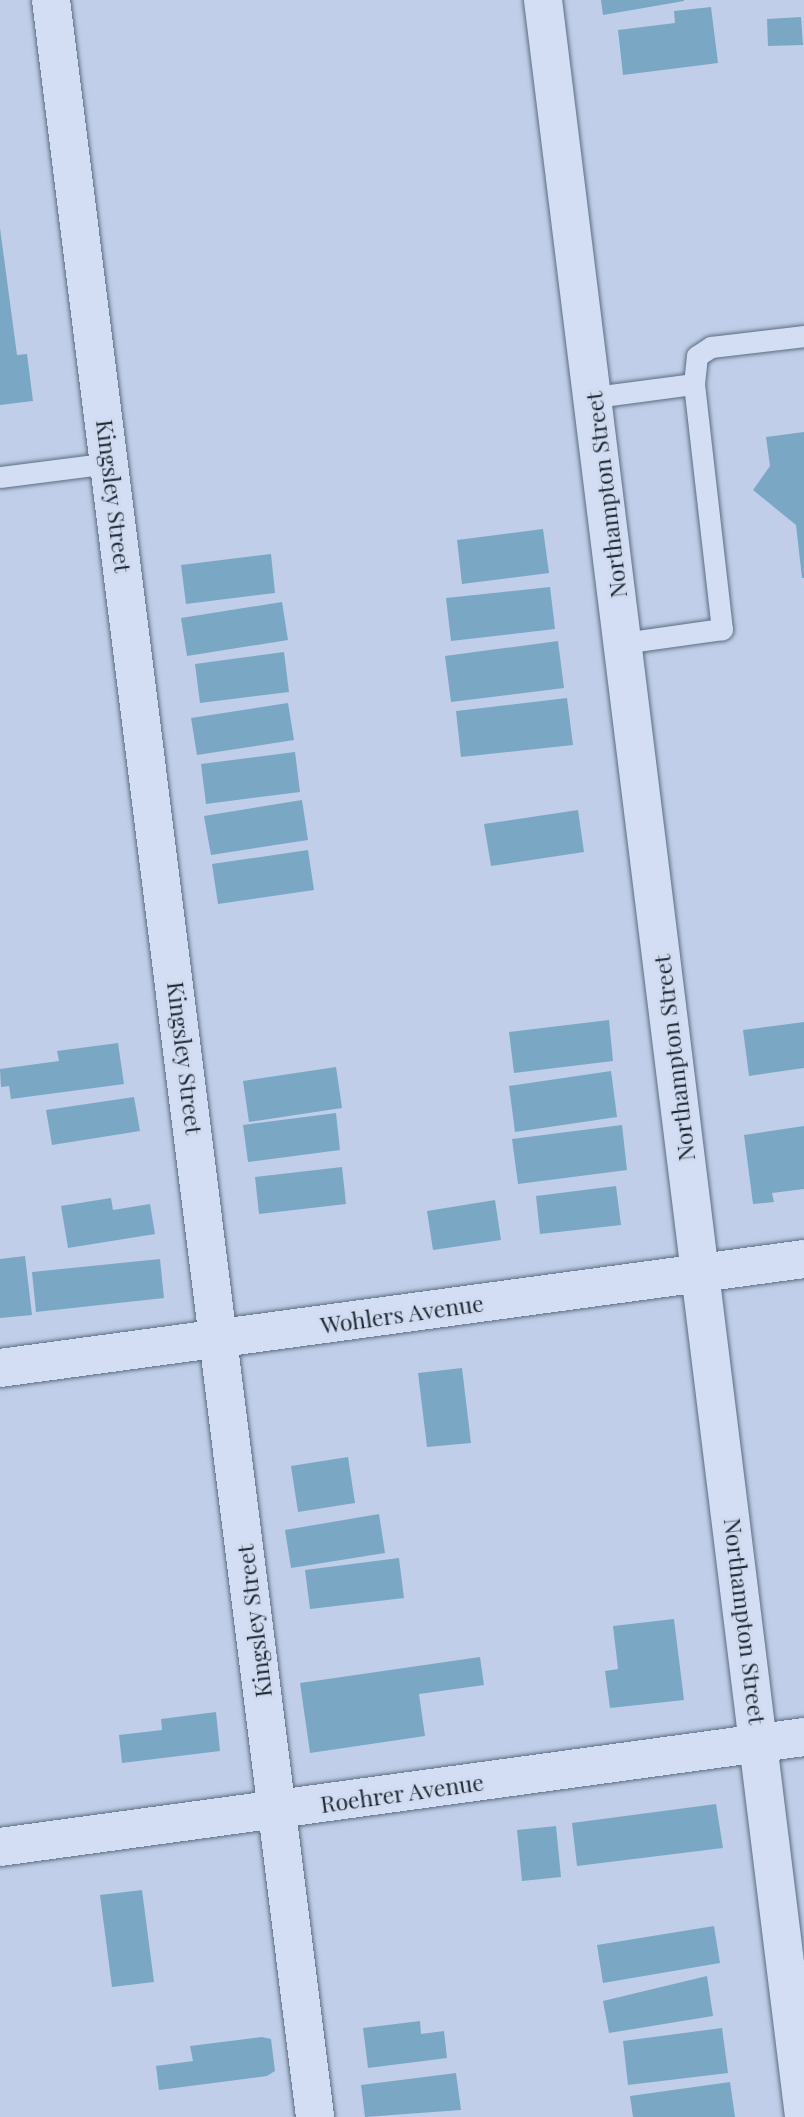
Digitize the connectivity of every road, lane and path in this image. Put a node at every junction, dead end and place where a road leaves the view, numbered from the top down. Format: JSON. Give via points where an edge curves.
{"nodes":[{"id":1,"x":51,"y":0,"type":"edge"},
{"id":2,"x":543,"y":0,"type":"edge"},
{"id":3,"x":804,"y":336,"type":"edge"},
{"id":4,"x":694,"y":384,"type":"junction"},
{"id":5,"x":595,"y":397,"type":"junction"},
{"id":6,"x":110,"y":463,"type":"junction"},
{"id":7,"x":0,"y":477,"type":"edge"},
{"id":8,"x":624,"y":643,"type":"junction"},
{"id":9,"x":804,"y":1259,"type":"edge"},
{"id":10,"x":701,"y":1273,"type":"junction"},
{"id":11,"x":221,"y":1338,"type":"junction"},
{"id":12,"x":0,"y":1368,"type":"edge"},
{"id":13,"x":804,"y":1737,"type":"edge"},
{"id":14,"x":761,"y":1743,"type":"junction"},
{"id":15,"x":277,"y":1811,"type":"junction"},
{"id":16,"x":0,"y":1847,"type":"edge"},
{"id":17,"x":315,"y":2117,"type":"edge"},
{"id":18,"x":804,"y":2117,"type":"edge"}],
"edges":[{"from":1,"to":6,"type":"street","name":"Kingsley Street"},
{"from":2,"to":5,"type":"street","name":"Northampton Street"},
{"from":3,"to":4,"type":"lane","via":[[711,347],[697,356]]},
{"from":4,"to":5,"type":"lane"},
{"from":4,"to":8,"type":"lane","via":[[722,629]]},
{"from":5,"to":8,"type":"street","name":"Northampton Street"},
{"from":6,"to":7,"type":"lane"},
{"from":6,"to":11,"type":"street","name":"Kingsley Street"},
{"from":8,"to":10,"type":"street","name":"Northampton Street"},
{"from":9,"to":10,"type":"street","name":"Wohlers Avenue"},
{"from":10,"to":11,"type":"street","name":"Wohlers Avenue"},
{"from":10,"to":14,"type":"street","name":"Northampton Street"},
{"from":11,"to":12,"type":"street","name":"Wohlers Avenue"},
{"from":11,"to":15,"type":"street","name":"Kingsley Street"},
{"from":13,"to":14,"type":"street","name":"Roehrer Avenue"},
{"from":14,"to":15,"type":"street","name":"Roehrer Avenue"},
{"from":14,"to":18,"type":"street","name":"Northampton Street"},
{"from":15,"to":16,"type":"street","name":"Roehrer Avenue"},
{"from":15,"to":17,"type":"street","name":"Kingsley Street"}]}
